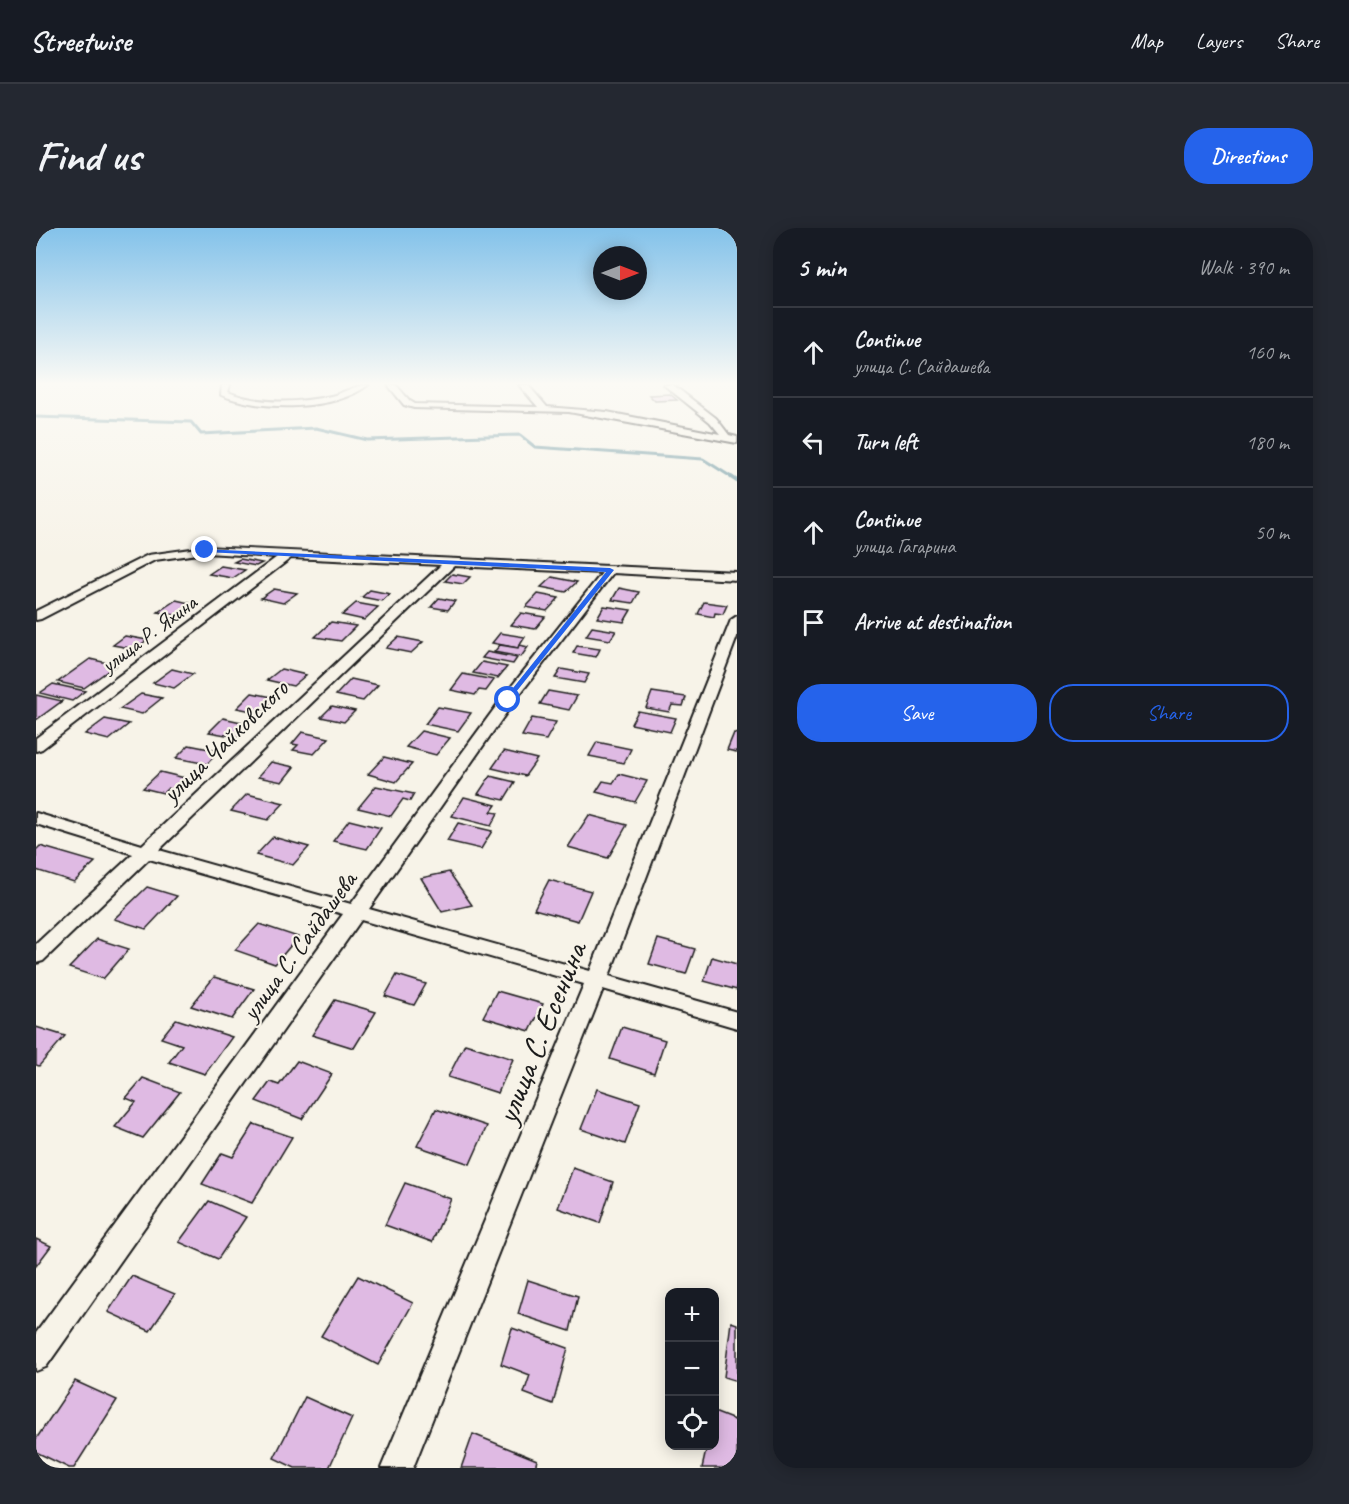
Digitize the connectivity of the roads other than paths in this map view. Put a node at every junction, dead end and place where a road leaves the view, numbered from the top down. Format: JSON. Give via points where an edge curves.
{"nodes":[{"id":1,"x":287,"y":555,"type":"junction"},
{"id":2,"x":450,"y":563,"type":"junction"},
{"id":3,"x":610,"y":570,"type":"junction"},
{"id":4,"x":737,"y":576,"type":"edge"},
{"id":5,"x":36,"y":616,"type":"edge"},
{"id":6,"x":737,"y":620,"type":"edge"},
{"id":7,"x":36,"y":746,"type":"edge"},
{"id":8,"x":36,"y":818,"type":"edge"},
{"id":9,"x":146,"y":852,"type":"junction"},
{"id":10,"x":356,"y":912,"type":"junction"},
{"id":11,"x":36,"y":956,"type":"edge"},
{"id":12,"x":597,"y":979,"type":"junction"},
{"id":13,"x":737,"y":1020,"type":"edge"},
{"id":14,"x":36,"y":1357,"type":"edge"},
{"id":15,"x":397,"y":1468,"type":"edge"}],
"edges":[{"from":1,"to":2,"type":"street"},
{"from":1,"to":5,"type":"street","via":[[205,550],[152,557]]},
{"from":1,"to":7,"type":"street","name":"улица Р. Яхина"},
{"from":2,"to":3,"type":"street"},
{"from":2,"to":9,"type":"street","name":"улица Чайковского"},
{"from":3,"to":4,"type":"street"},
{"from":3,"to":10,"type":"street","name":"улица С. Сайдашева","via":[[508,700]]},
{"from":6,"to":12,"type":"street","name":"улица С. Есенина"},
{"from":8,"to":9,"type":"street"},
{"from":9,"to":10,"type":"street"},
{"from":9,"to":11,"type":"street","name":"улица Чайковского"},
{"from":10,"to":12,"type":"street"},
{"from":10,"to":14,"type":"street","name":"улица С. Сайдашева"},
{"from":12,"to":13,"type":"street"},
{"from":12,"to":15,"type":"street","name":"улица С. Есенина"}]}
